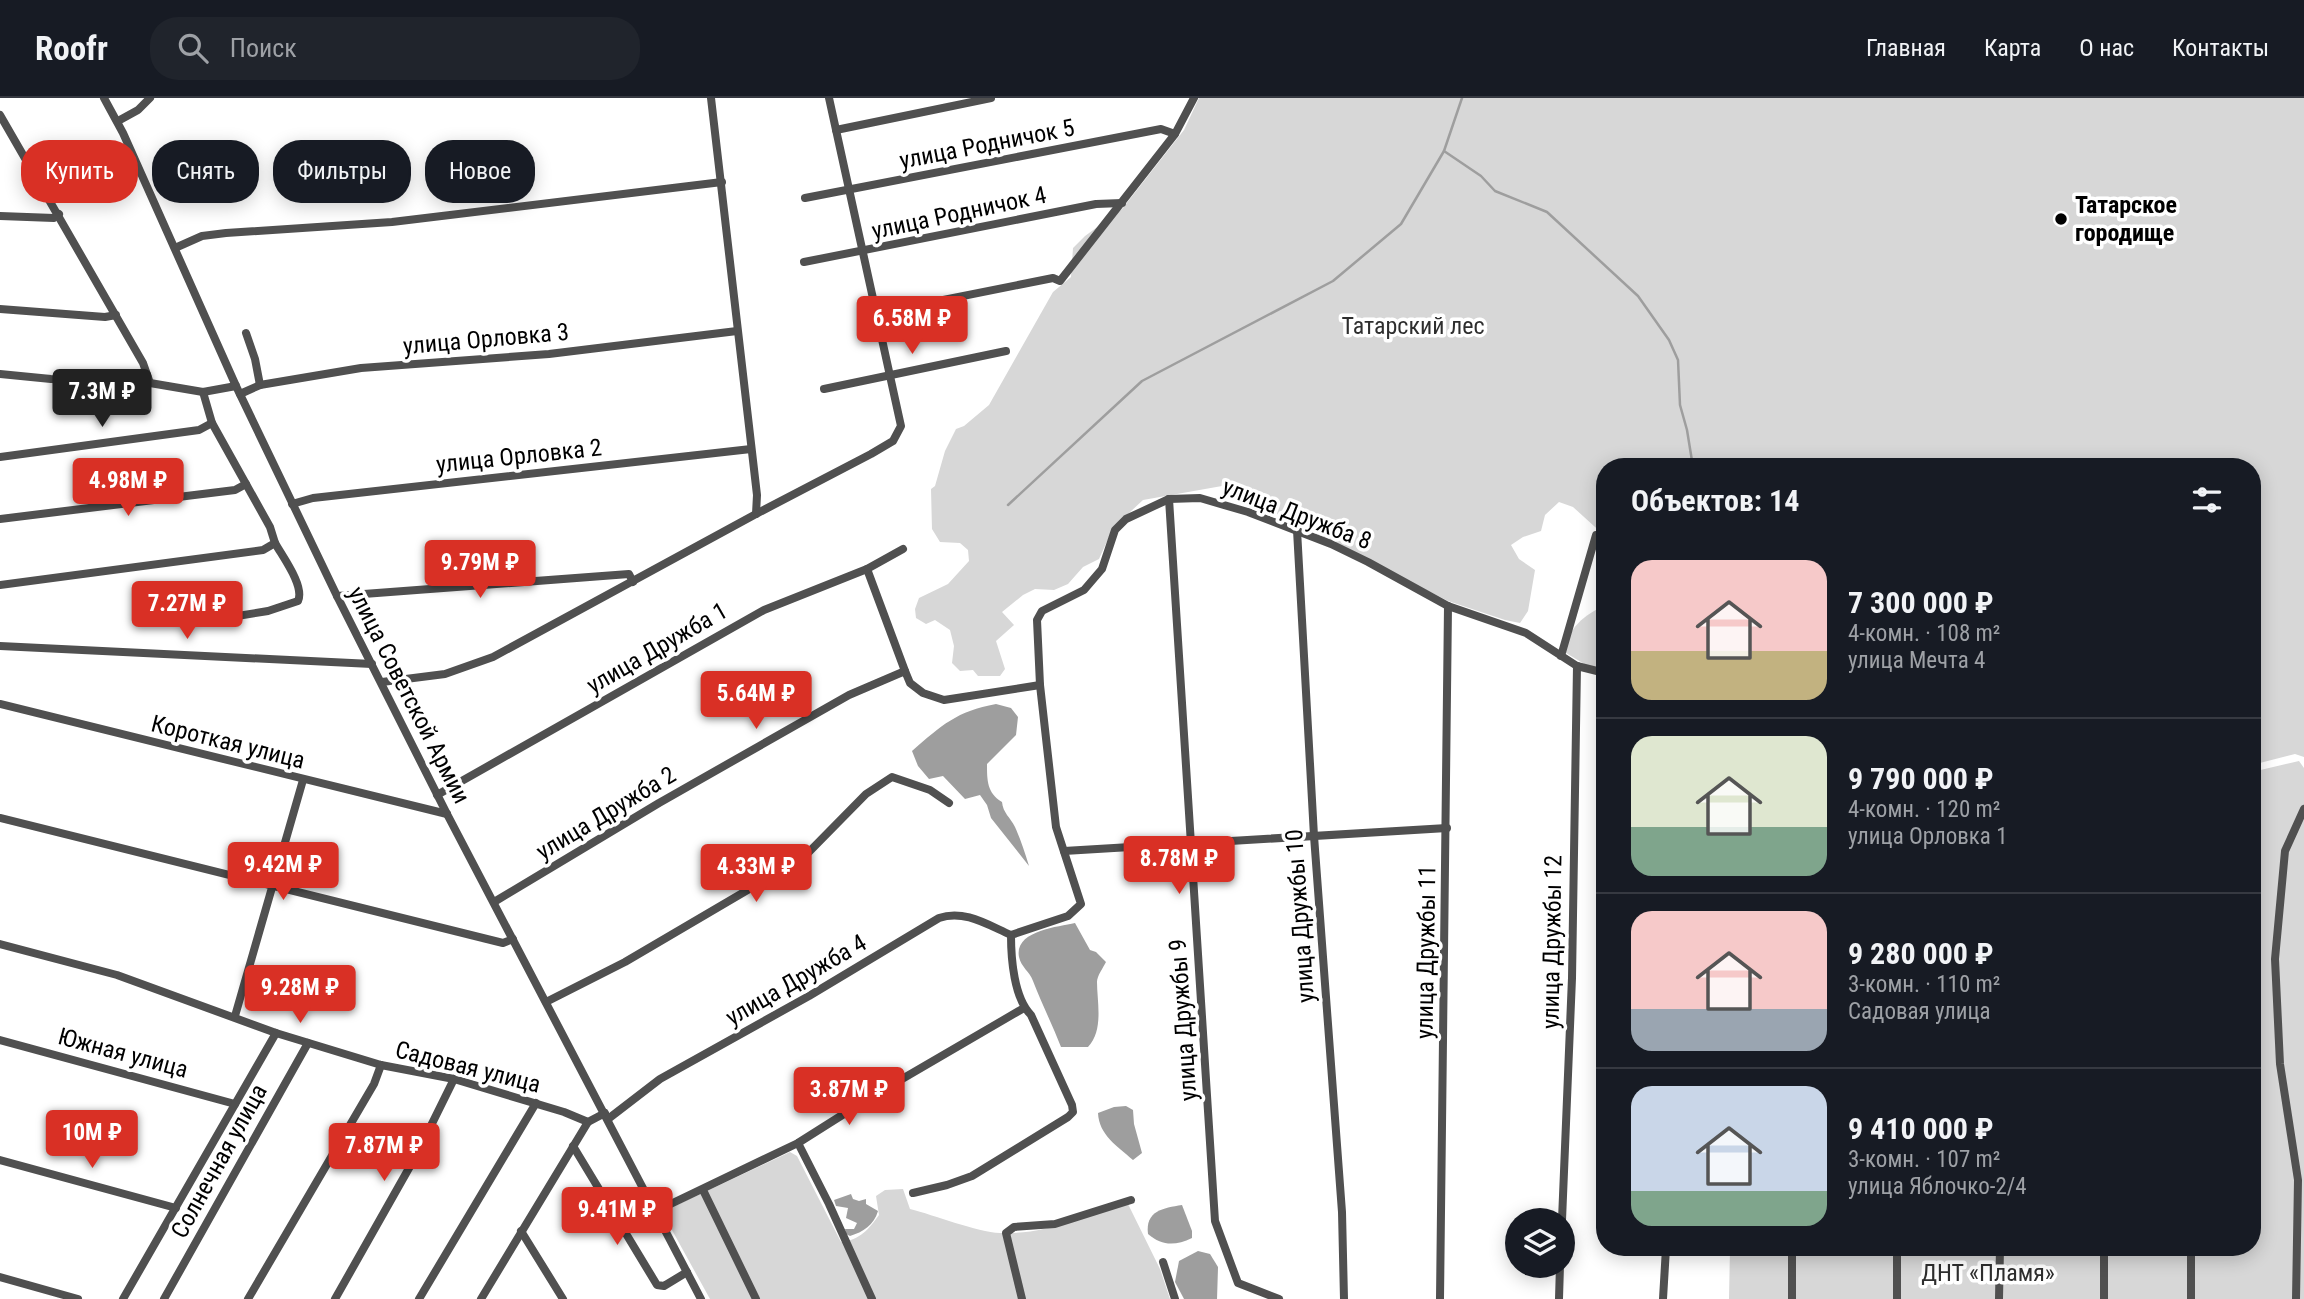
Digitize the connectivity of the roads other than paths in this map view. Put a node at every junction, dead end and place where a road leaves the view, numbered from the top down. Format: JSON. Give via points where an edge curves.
{"nodes":[{"id":1,"x":104,"y":98,"type":"edge"},
{"id":2,"x":150,"y":98,"type":"edge"},
{"id":3,"x":711,"y":98,"type":"edge"},
{"id":4,"x":829,"y":98,"type":"edge"},
{"id":5,"x":991,"y":98,"type":"edge"},
{"id":6,"x":1194,"y":98,"type":"edge"},
{"id":7,"x":1,"y":119,"type":"edge"},
{"id":8,"x":118,"y":121,"type":"junction"},
{"id":9,"x":836,"y":130,"type":"junction"},
{"id":10,"x":1175,"y":134,"type":"junction"},
{"id":11,"x":722,"y":182,"type":"junction"},
{"id":12,"x":850,"y":190,"type":"junction"},
{"id":13,"x":805,"y":198,"type":"dead end"},
{"id":14,"x":1122,"y":204,"type":"junction"},
{"id":15,"x":59,"y":214,"type":"junction"},
{"id":16,"x":0,"y":216,"type":"edge"},
{"id":17,"x":175,"y":248,"type":"junction"},
{"id":18,"x":864,"y":252,"type":"junction"},
{"id":19,"x":804,"y":262,"type":"dead end"},
{"id":20,"x":0,"y":309,"type":"edge"},
{"id":21,"x":878,"y":313,"type":"junction"},
{"id":22,"x":116,"y":315,"type":"junction"},
{"id":23,"x":737,"y":331,"type":"junction"},
{"id":24,"x":246,"y":333,"type":"dead end"},
{"id":25,"x":1006,"y":351,"type":"dead end"},
{"id":26,"x":0,"y":374,"type":"edge"},
{"id":27,"x":891,"y":376,"type":"junction"},
{"id":28,"x":150,"y":383,"type":"junction"},
{"id":29,"x":260,"y":385,"type":"junction"},
{"id":30,"x":824,"y":389,"type":"dead end"},
{"id":31,"x":238,"y":390,"type":"junction"},
{"id":32,"x":203,"y":391,"type":"junction"},
{"id":33,"x":212,"y":423,"type":"junction"},
{"id":34,"x":751,"y":449,"type":"junction"},
{"id":35,"x":0,"y":457,"type":"edge"},
{"id":36,"x":246,"y":484,"type":"junction"},
{"id":37,"x":1168,"y":499,"type":"junction"},
{"id":38,"x":292,"y":504,"type":"junction"},
{"id":39,"x":756,"y":514,"type":"junction"},
{"id":40,"x":0,"y":519,"type":"edge"},
{"id":41,"x":1297,"y":530,"type":"junction"},
{"id":42,"x":1596,"y":535,"type":"dead end"},
{"id":43,"x":275,"y":543,"type":"junction"},
{"id":44,"x":903,"y":550,"type":"dead end"},
{"id":45,"x":867,"y":569,"type":"junction"},
{"id":46,"x":633,"y":582,"type":"junction"},
{"id":47,"x":0,"y":584,"type":"edge"},
{"id":48,"x":337,"y":597,"type":"junction"},
{"id":49,"x":1448,"y":606,"type":"junction"},
{"id":50,"x":188,"y":624,"type":"dead end"},
{"id":51,"x":0,"y":646,"type":"edge"},
{"id":52,"x":1561,"y":656,"type":"junction"},
{"id":53,"x":372,"y":664,"type":"junction"},
{"id":54,"x":1577,"y":666,"type":"junction"},
{"id":55,"x":905,"y":671,"type":"junction"},
{"id":56,"x":1596,"y":671,"type":"edge"},
{"id":57,"x":382,"y":682,"type":"junction"},
{"id":58,"x":1040,"y":685,"type":"junction"},
{"id":59,"x":0,"y":705,"type":"edge"},
{"id":60,"x":303,"y":780,"type":"junction"},
{"id":61,"x":437,"y":795,"type":"junction"},
{"id":62,"x":949,"y":803,"type":"dead end"},
{"id":63,"x":2304,"y":809,"type":"edge"},
{"id":64,"x":447,"y":814,"type":"junction"},
{"id":65,"x":0,"y":818,"type":"edge"},
{"id":66,"x":1447,"y":828,"type":"junction"},
{"id":67,"x":1314,"y":836,"type":"junction"},
{"id":68,"x":1190,"y":843,"type":"junction"},
{"id":69,"x":1064,"y":851,"type":"junction"},
{"id":70,"x":273,"y":886,"type":"junction"},
{"id":71,"x":494,"y":902,"type":"junction"},
{"id":72,"x":1012,"y":935,"type":"junction"},
{"id":73,"x":513,"y":939,"type":"junction"},
{"id":74,"x":0,"y":944,"type":"edge"},
{"id":75,"x":546,"y":1002,"type":"junction"},
{"id":76,"x":1024,"y":1008,"type":"junction"},
{"id":77,"x":235,"y":1016,"type":"junction"},
{"id":78,"x":276,"y":1033,"type":"junction"},
{"id":79,"x":0,"y":1040,"type":"edge"},
{"id":80,"x":308,"y":1043,"type":"junction"},
{"id":81,"x":381,"y":1065,"type":"junction"},
{"id":82,"x":454,"y":1079,"type":"junction"},
{"id":83,"x":536,"y":1103,"type":"junction"},
{"id":84,"x":235,"y":1104,"type":"junction"},
{"id":85,"x":606,"y":1116,"type":"junction"},
{"id":86,"x":588,"y":1122,"type":"junction"},
{"id":87,"x":798,"y":1143,"type":"junction"},
{"id":88,"x":573,"y":1146,"type":"junction"},
{"id":89,"x":0,"y":1160,"type":"edge"},
{"id":90,"x":703,"y":1190,"type":"junction"},
{"id":91,"x":913,"y":1193,"type":"dead end"},
{"id":92,"x":1131,"y":1200,"type":"dead end"},
{"id":93,"x":176,"y":1208,"type":"junction"},
{"id":94,"x":1562,"y":1208,"type":"edge"},
{"id":95,"x":656,"y":1211,"type":"junction"},
{"id":96,"x":522,"y":1231,"type":"junction"},
{"id":97,"x":1666,"y":1256,"type":"edge"},
{"id":98,"x":1792,"y":1256,"type":"edge"},
{"id":99,"x":1897,"y":1256,"type":"edge"},
{"id":100,"x":2000,"y":1256,"type":"edge"},
{"id":101,"x":2104,"y":1256,"type":"edge"},
{"id":102,"x":2191,"y":1256,"type":"edge"},
{"id":103,"x":1163,"y":1262,"type":"dead end"},
{"id":104,"x":687,"y":1272,"type":"junction"},
{"id":105,"x":0,"y":1277,"type":"edge"},
{"id":106,"x":1560,"y":1278,"type":"edge"},
{"id":107,"x":78,"y":1299,"type":"edge"},
{"id":108,"x":123,"y":1299,"type":"edge"},
{"id":109,"x":164,"y":1299,"type":"edge"},
{"id":110,"x":248,"y":1299,"type":"edge"},
{"id":111,"x":335,"y":1299,"type":"edge"},
{"id":112,"x":419,"y":1299,"type":"edge"},
{"id":113,"x":481,"y":1299,"type":"edge"},
{"id":114,"x":563,"y":1299,"type":"edge"},
{"id":115,"x":701,"y":1299,"type":"edge"},
{"id":116,"x":757,"y":1299,"type":"edge"},
{"id":117,"x":872,"y":1299,"type":"edge"},
{"id":118,"x":1022,"y":1299,"type":"edge"},
{"id":119,"x":1175,"y":1299,"type":"edge"},
{"id":120,"x":1279,"y":1299,"type":"edge"},
{"id":121,"x":1344,"y":1299,"type":"edge"},
{"id":122,"x":1440,"y":1299,"type":"edge"},
{"id":123,"x":1559,"y":1299,"type":"edge"},
{"id":124,"x":1663,"y":1299,"type":"edge"},
{"id":125,"x":1792,"y":1299,"type":"edge"},
{"id":126,"x":1897,"y":1299,"type":"edge"},
{"id":127,"x":1999,"y":1299,"type":"edge"},
{"id":128,"x":2104,"y":1299,"type":"edge"},
{"id":129,"x":2192,"y":1299,"type":"edge"},
{"id":130,"x":2296,"y":1299,"type":"edge"}],
"edges":[{"from":1,"to":8,"type":"street","name":"улица Советской Армии"},
{"from":2,"to":8,"type":"street"},
{"from":3,"to":11,"type":"street"},
{"from":4,"to":9,"type":"street"},
{"from":5,"to":9,"type":"street"},
{"from":6,"to":10,"type":"street"},
{"from":7,"to":15,"type":"street"},
{"from":8,"to":17,"type":"street","name":"улица Советской Армии"},
{"from":9,"to":12,"type":"street"},
{"from":10,"to":12,"type":"street","name":"улица Родничок 5","via":[[1161,129]]},
{"from":10,"to":14,"type":"street"},
{"from":11,"to":17,"type":"street","via":[[392,222],[226,233],[202,236]]},
{"from":11,"to":23,"type":"street"},
{"from":12,"to":13,"type":"street","name":"улица Родничок 5"},
{"from":12,"to":18,"type":"street"},
{"from":14,"to":18,"type":"street","name":"улица Родничок 4","via":[[1096,204]]},
{"from":14,"to":21,"type":"street","via":[[1060,281],[1053,278]]},
{"from":15,"to":16,"type":"street","via":[[54,218]]},
{"from":15,"to":22,"type":"street"},
{"from":17,"to":31,"type":"street","name":"улица Советской Армии"},
{"from":18,"to":19,"type":"street","name":"улица Родничок 4"},
{"from":18,"to":21,"type":"street"},
{"from":20,"to":22,"type":"street"},
{"from":21,"to":27,"type":"street"},
{"from":22,"to":28,"type":"street"},
{"from":23,"to":29,"type":"street","name":"улица Орловка 3","via":[[549,354],[361,368]]},
{"from":23,"to":34,"type":"street"},
{"from":24,"to":29,"type":"street"},
{"from":25,"to":27,"type":"street"},
{"from":26,"to":28,"type":"street","name":"улица Орловка 3"},
{"from":27,"to":30,"type":"street"},
{"from":27,"to":39,"type":"street","via":[[901,426],[893,441]]},
{"from":28,"to":32,"type":"street","name":"улица Орловка 3"},
{"from":29,"to":31,"type":"street","name":"улица Орловка 3"},
{"from":31,"to":32,"type":"street","name":"улица Орловка 3"},
{"from":31,"to":38,"type":"street","name":"улица Советской Армии"},
{"from":32,"to":33,"type":"street"},
{"from":33,"to":35,"type":"street","via":[[200,430]]},
{"from":33,"to":36,"type":"street"},
{"from":34,"to":38,"type":"street","name":"улица Орловка 2"},
{"from":34,"to":39,"type":"street"},
{"from":36,"to":40,"type":"street","via":[[235,490]]},
{"from":36,"to":43,"type":"street"},
{"from":37,"to":41,"type":"street","name":"улица Дружба 8","via":[[1200,498]]},
{"from":37,"to":58,"type":"street","name":"улица Дружба 8","via":[[1126,519],[1115,530],[1102,569],[1084,590],[1042,611],[1037,620]]},
{"from":37,"to":68,"type":"street","name":"улица Дружбы 9"},
{"from":38,"to":48,"type":"street","name":"улица Советской Армии"},
{"from":39,"to":46,"type":"street"},
{"from":41,"to":49,"type":"street","name":"улица Дружба 8"},
{"from":41,"to":67,"type":"street","name":"улица Дружбы 10"},
{"from":42,"to":52,"type":"street"},
{"from":43,"to":47,"type":"street","via":[[263,550]]},
{"from":43,"to":50,"type":"street","via":[[299,586],[299,601],[268,611]]},
{"from":44,"to":45,"type":"street","name":"улица Дружба 1"},
{"from":45,"to":55,"type":"street"},
{"from":45,"to":61,"type":"street","name":"улица Дружба 1","via":[[764,610]]},
{"from":46,"to":48,"type":"street","via":[[629,574]]},
{"from":46,"to":57,"type":"street","via":[[493,657],[445,674]]},
{"from":48,"to":53,"type":"street","name":"улица Советской Армии"},
{"from":49,"to":52,"type":"street","name":"улица Дружба 8","via":[[1527,633]]},
{"from":49,"to":66,"type":"street","name":"улица Дружбы 11"},
{"from":51,"to":53,"type":"street"},
{"from":52,"to":54,"type":"street","name":"улица Дружба 8"},
{"from":53,"to":57,"type":"street","name":"улица Советской Армии"},
{"from":54,"to":56,"type":"street","name":"улица Дружба 8"},
{"from":54,"to":94,"type":"street","name":"улица Дружбы 12"},
{"from":55,"to":58,"type":"street","via":[[910,683],[923,693],[944,700]]},
{"from":55,"to":71,"type":"street","name":"улица Дружба 2","via":[[837,702]]},
{"from":57,"to":61,"type":"street","name":"улица Советской Армии"},
{"from":58,"to":69,"type":"street","name":"улица Дружба 8","via":[[1056,827]]},
{"from":59,"to":60,"type":"street","name":"Короткая улица"},
{"from":60,"to":64,"type":"street","name":"Короткая улица"},
{"from":60,"to":70,"type":"street"},
{"from":61,"to":64,"type":"street","name":"улица Советской Армии"},
{"from":62,"to":75,"type":"street","via":[[930,790],[892,776],[866,794],[804,857],[625,962]]},
{"from":63,"to":130,"type":"street","via":[[2285,851],[2275,959],[2280,1064],[2298,1180]]},
{"from":64,"to":71,"type":"street","name":"улица Советской Армии"},
{"from":65,"to":70,"type":"street"},
{"from":66,"to":67,"type":"street"},
{"from":66,"to":122,"type":"street","name":"улица Дружбы 11"},
{"from":67,"to":68,"type":"street"},
{"from":67,"to":121,"type":"street","name":"улица Дружбы 10","via":[[1342,1212]]},
{"from":68,"to":69,"type":"street"},
{"from":68,"to":120,"type":"street","name":"улица Дружбы 9","via":[[1215,1221],[1238,1283]]},
{"from":69,"to":72,"type":"street","name":"улица Дружба 8","via":[[1081,904],[1068,916]]},
{"from":70,"to":73,"type":"street","via":[[503,943]]},
{"from":70,"to":77,"type":"street"},
{"from":71,"to":73,"type":"street","name":"улица Советской Армии"},
{"from":72,"to":76,"type":"street","via":[[1012,967]]},
{"from":72,"to":85,"type":"street","name":"улица Дружба 4","via":[[953,913],[939,918],[660,1079]]},
{"from":73,"to":75,"type":"street","name":"улица Советской Армии"},
{"from":74,"to":77,"type":"street","name":"Садовая улица","via":[[117,975]]},
{"from":75,"to":85,"type":"street","name":"улица Советской Армии"},
{"from":76,"to":87,"type":"street"},
{"from":76,"to":91,"type":"street","via":[[1073,1112],[972,1176]]},
{"from":77,"to":78,"type":"street","name":"Садовая улица"},
{"from":78,"to":80,"type":"street","name":"Садовая улица"},
{"from":78,"to":84,"type":"street"},
{"from":79,"to":84,"type":"street","name":"Южная улица"},
{"from":80,"to":81,"type":"street","name":"Садовая улица"},
{"from":80,"to":109,"type":"street","name":"Солнечная улица"},
{"from":81,"to":82,"type":"street","name":"Садовая улица"},
{"from":81,"to":110,"type":"street"},
{"from":82,"to":83,"type":"street","name":"Садовая улица"},
{"from":82,"to":111,"type":"street"},
{"from":83,"to":86,"type":"street","name":"Садовая улица"},
{"from":83,"to":112,"type":"street"},
{"from":84,"to":93,"type":"street"},
{"from":85,"to":86,"type":"street"},
{"from":85,"to":95,"type":"street","name":"улица Советской Армии"},
{"from":86,"to":88,"type":"street"},
{"from":87,"to":90,"type":"street"},
{"from":87,"to":117,"type":"street"},
{"from":88,"to":96,"type":"street"},
{"from":88,"to":104,"type":"street","via":[[657,1285],[664,1286]]},
{"from":89,"to":93,"type":"street"},
{"from":90,"to":95,"type":"street"},
{"from":90,"to":116,"type":"street"},
{"from":92,"to":118,"type":"street","via":[[1055,1224],[1014,1227],[1006,1233]]},
{"from":93,"to":108,"type":"street"},
{"from":95,"to":104,"type":"street","name":"улица Советской Армии"},
{"from":96,"to":113,"type":"street"},
{"from":96,"to":114,"type":"street"},
{"from":97,"to":124,"type":"street"},
{"from":98,"to":125,"type":"street"},
{"from":99,"to":126,"type":"street"},
{"from":100,"to":127,"type":"street"},
{"from":101,"to":128,"type":"street"},
{"from":102,"to":129,"type":"street"},
{"from":103,"to":119,"type":"street"},
{"from":104,"to":115,"type":"street","name":"улица Советской Армии"},
{"from":105,"to":107,"type":"street"},
{"from":106,"to":123,"type":"street"}]}
